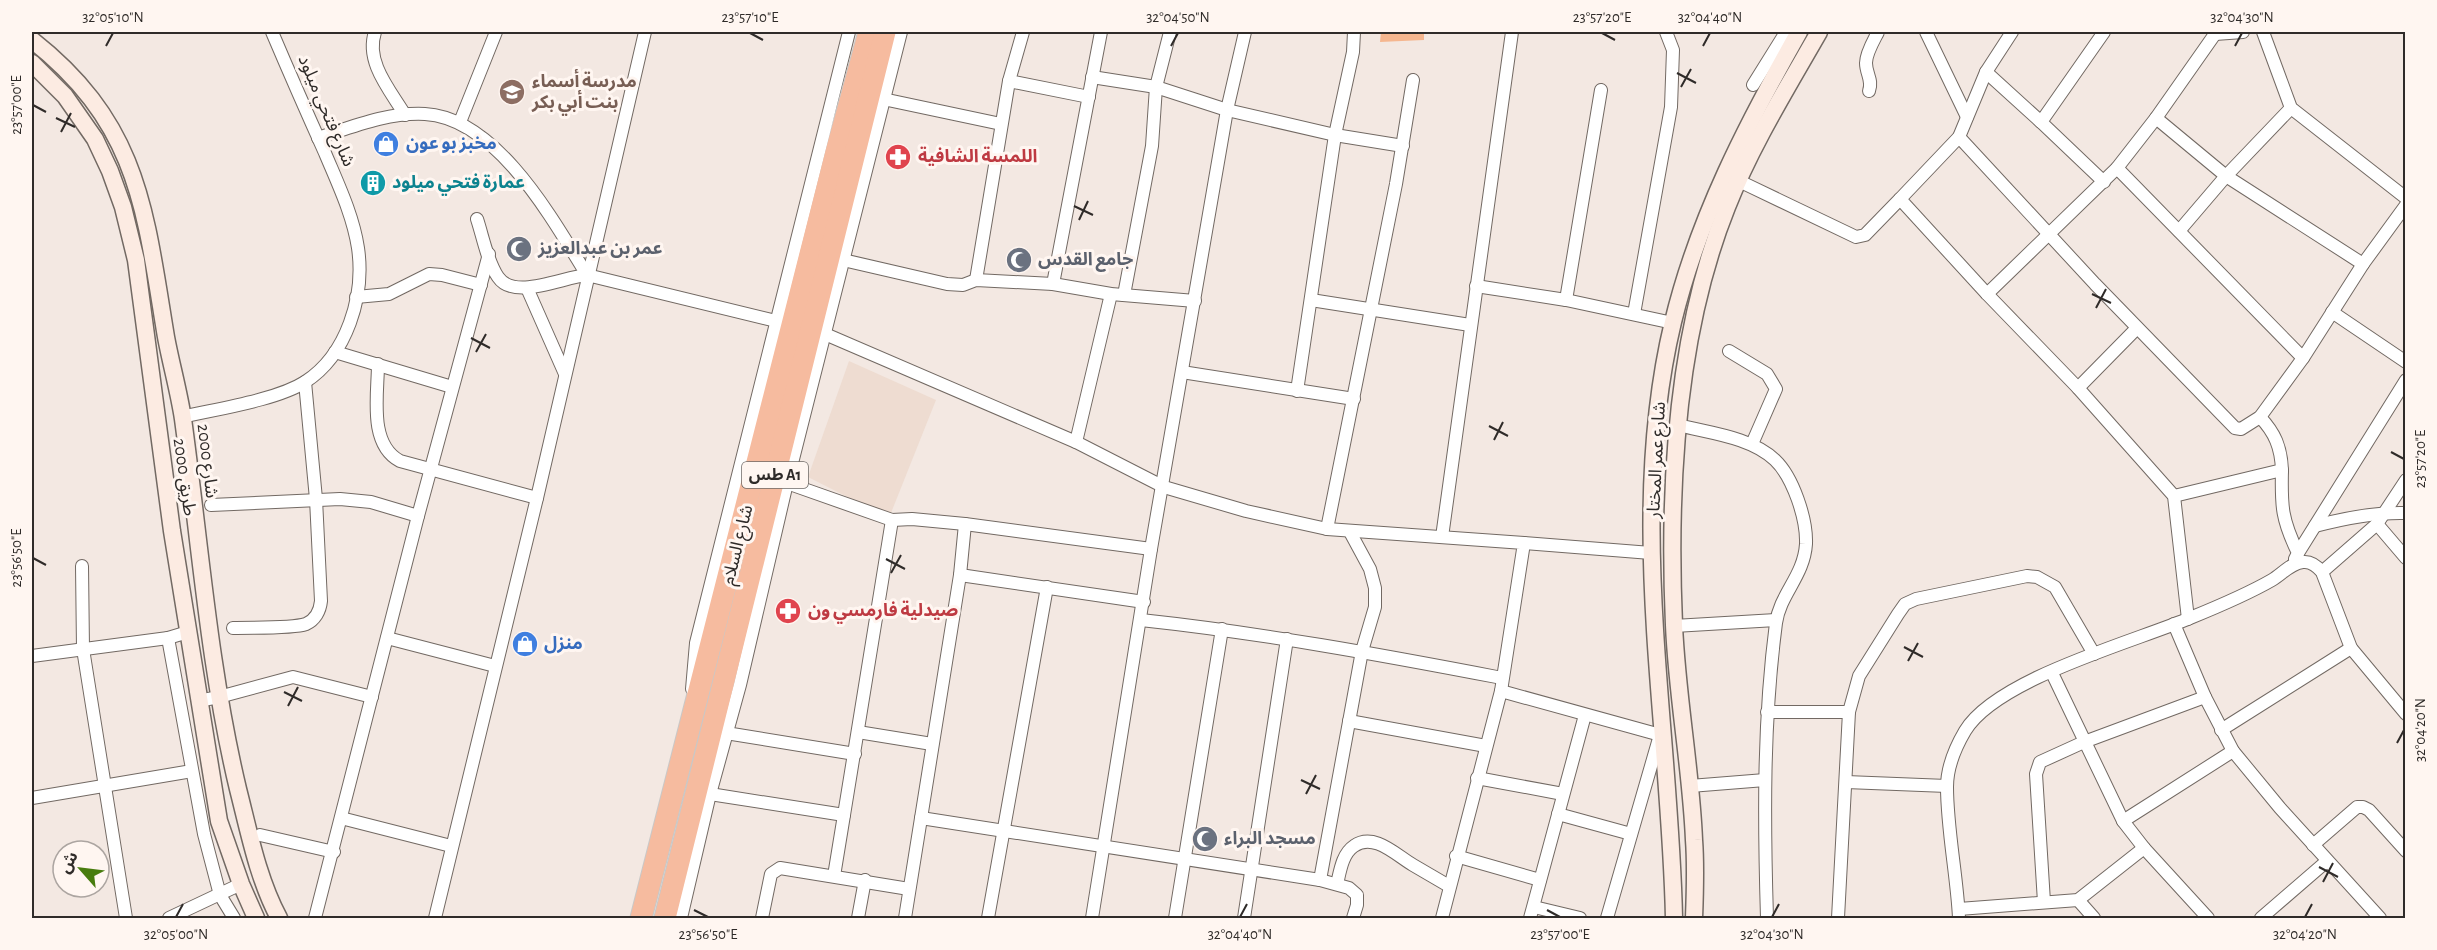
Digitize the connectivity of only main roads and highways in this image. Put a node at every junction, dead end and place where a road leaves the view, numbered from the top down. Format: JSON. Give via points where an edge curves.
{"nodes":[{"id":1,"x":869,"y":32,"type":"edge"},
{"id":2,"x":885,"y":32,"type":"edge"},
{"id":3,"x":641,"y":918,"type":"edge"},
{"id":4,"x":665,"y":918,"type":"edge"}],
"edges":[{"from":1,"to":3,"type":"highway","name":"شارع السلام"},
{"from":2,"to":4,"type":"highway","name":"شارع السلام","number":"طس A1"}]}
